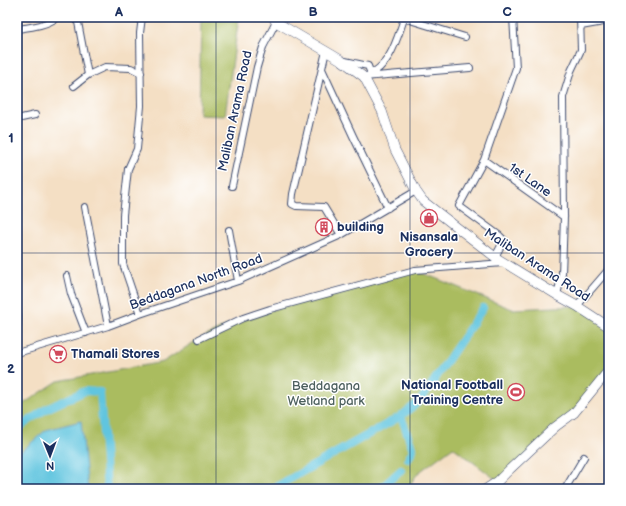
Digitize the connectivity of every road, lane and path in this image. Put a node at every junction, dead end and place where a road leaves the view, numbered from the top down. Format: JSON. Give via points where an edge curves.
{"nodes":[{"id":1,"x":58,"y":17,"type":"edge"},
{"id":2,"x":77,"y":17,"type":"edge"},
{"id":3,"x":142,"y":17,"type":"edge"},
{"id":4,"x":513,"y":17,"type":"edge"},
{"id":5,"x":580,"y":17,"type":"edge"},
{"id":6,"x":402,"y":18,"type":"edge"},
{"id":7,"x":274,"y":19,"type":"edge"},
{"id":8,"x":609,"y":21,"type":"edge"},
{"id":9,"x":581,"y":26,"type":"junction"},
{"id":10,"x":17,"y":29,"type":"edge"},
{"id":11,"x":465,"y":37,"type":"dead end"},
{"id":12,"x":326,"y":51,"type":"junction"},
{"id":13,"x":470,"y":68,"type":"dead end"},
{"id":14,"x":322,"y":69,"type":"junction"},
{"id":15,"x":141,"y":73,"type":"junction"},
{"id":16,"x":88,"y":75,"type":"junction"},
{"id":17,"x":368,"y":76,"type":"junction"},
{"id":18,"x":74,"y":86,"type":"dead end"},
{"id":19,"x":35,"y":115,"type":"dead end"},
{"id":20,"x":17,"y":118,"type":"edge"},
{"id":21,"x":484,"y":160,"type":"junction"},
{"id":22,"x":232,"y":186,"type":"dead end"},
{"id":23,"x":416,"y":191,"type":"junction"},
{"id":24,"x":85,"y":207,"type":"dead end"},
{"id":25,"x":388,"y":208,"type":"junction"},
{"id":26,"x":564,"y":217,"type":"junction"},
{"id":27,"x":229,"y":230,"type":"dead end"},
{"id":28,"x":342,"y":235,"type":"junction"},
{"id":29,"x":495,"y":257,"type":"junction"},
{"id":30,"x":504,"y":263,"type":"junction"},
{"id":31,"x":609,"y":269,"type":"edge"},
{"id":32,"x":67,"y":276,"type":"dead end"},
{"id":33,"x":238,"y":281,"type":"junction"},
{"id":34,"x":556,"y":295,"type":"junction"},
{"id":35,"x":577,"y":306,"type":"junction"},
{"id":36,"x":17,"y":310,"type":"edge"},
{"id":37,"x":140,"y":314,"type":"junction"},
{"id":38,"x":108,"y":326,"type":"junction"},
{"id":39,"x":609,"y":327,"type":"edge"},
{"id":40,"x":17,"y":328,"type":"edge"},
{"id":41,"x":86,"y":333,"type":"junction"},
{"id":42,"x":199,"y":339,"type":"dead end"},
{"id":43,"x":17,"y":352,"type":"edge"},
{"id":44,"x":609,"y":370,"type":"edge"},
{"id":45,"x":584,"y":457,"type":"dead end"},
{"id":46,"x":486,"y":489,"type":"edge"},
{"id":47,"x":565,"y":489,"type":"edge"}],
"edges":[{"from":1,"to":10,"type":"street","via":[[39,26]]},
{"from":2,"to":16,"type":"street"},
{"from":3,"to":15,"type":"street"},
{"from":4,"to":21,"type":"street","via":[[516,68]]},
{"from":5,"to":9,"type":"street"},
{"from":6,"to":11,"type":"street"},
{"from":6,"to":17,"type":"street","via":[[393,50],[384,64]]},
{"from":7,"to":12,"type":"street"},
{"from":7,"to":22,"type":"street","name":"Maliban Arama Road","via":[[262,47]]},
{"from":8,"to":9,"type":"street"},
{"from":9,"to":26,"type":"street","via":[[581,50],[563,97]]},
{"from":12,"to":14,"type":"street"},
{"from":12,"to":17,"type":"street"},
{"from":13,"to":17,"type":"street"},
{"from":14,"to":25,"type":"street"},
{"from":14,"to":28,"type":"street","via":[[292,204],[324,207]]},
{"from":15,"to":16,"type":"street","via":[[131,68],[105,67]]},
{"from":15,"to":37,"type":"street","via":[[137,149],[128,169],[123,215],[123,264]]},
{"from":16,"to":18,"type":"street"},
{"from":17,"to":23,"type":"street","name":"Maliban Arama Road","via":[[395,150]]},
{"from":19,"to":20,"type":"street"},
{"from":21,"to":26,"type":"street","name":"1st Lane"},
{"from":21,"to":29,"type":"street","via":[[459,206],[504,240]]},
{"from":23,"to":25,"type":"street","name":"Beddagana North Road"},
{"from":23,"to":29,"type":"street","name":"Maliban Arama Road","via":[[423,201]]},
{"from":24,"to":38,"type":"street"},
{"from":25,"to":28,"type":"street","name":"Beddagana North Road"},
{"from":26,"to":34,"type":"street","via":[[562,274]]},
{"from":27,"to":33,"type":"street"},
{"from":28,"to":33,"type":"street","name":"Beddagana North Road"},
{"from":29,"to":30,"type":"street","name":"Maliban Arama Road"},
{"from":30,"to":34,"type":"street","name":"Maliban Arama Road"},
{"from":30,"to":42,"type":"street","via":[[415,270],[264,311]]},
{"from":31,"to":35,"type":"street"},
{"from":32,"to":41,"type":"street"},
{"from":33,"to":37,"type":"street","name":"Beddagana North Road"},
{"from":34,"to":35,"type":"street","name":"Maliban Arama Road"},
{"from":35,"to":39,"type":"street","name":"Maliban Arama Road"},
{"from":36,"to":40,"type":"street"},
{"from":37,"to":38,"type":"street","name":"Beddagana North Road"},
{"from":38,"to":41,"type":"street","name":"Beddagana North Road"},
{"from":41,"to":43,"type":"street","name":"Beddagana North Road"},
{"from":44,"to":46,"type":"street","via":[[574,413]]},
{"from":45,"to":47,"type":"street"}]}
